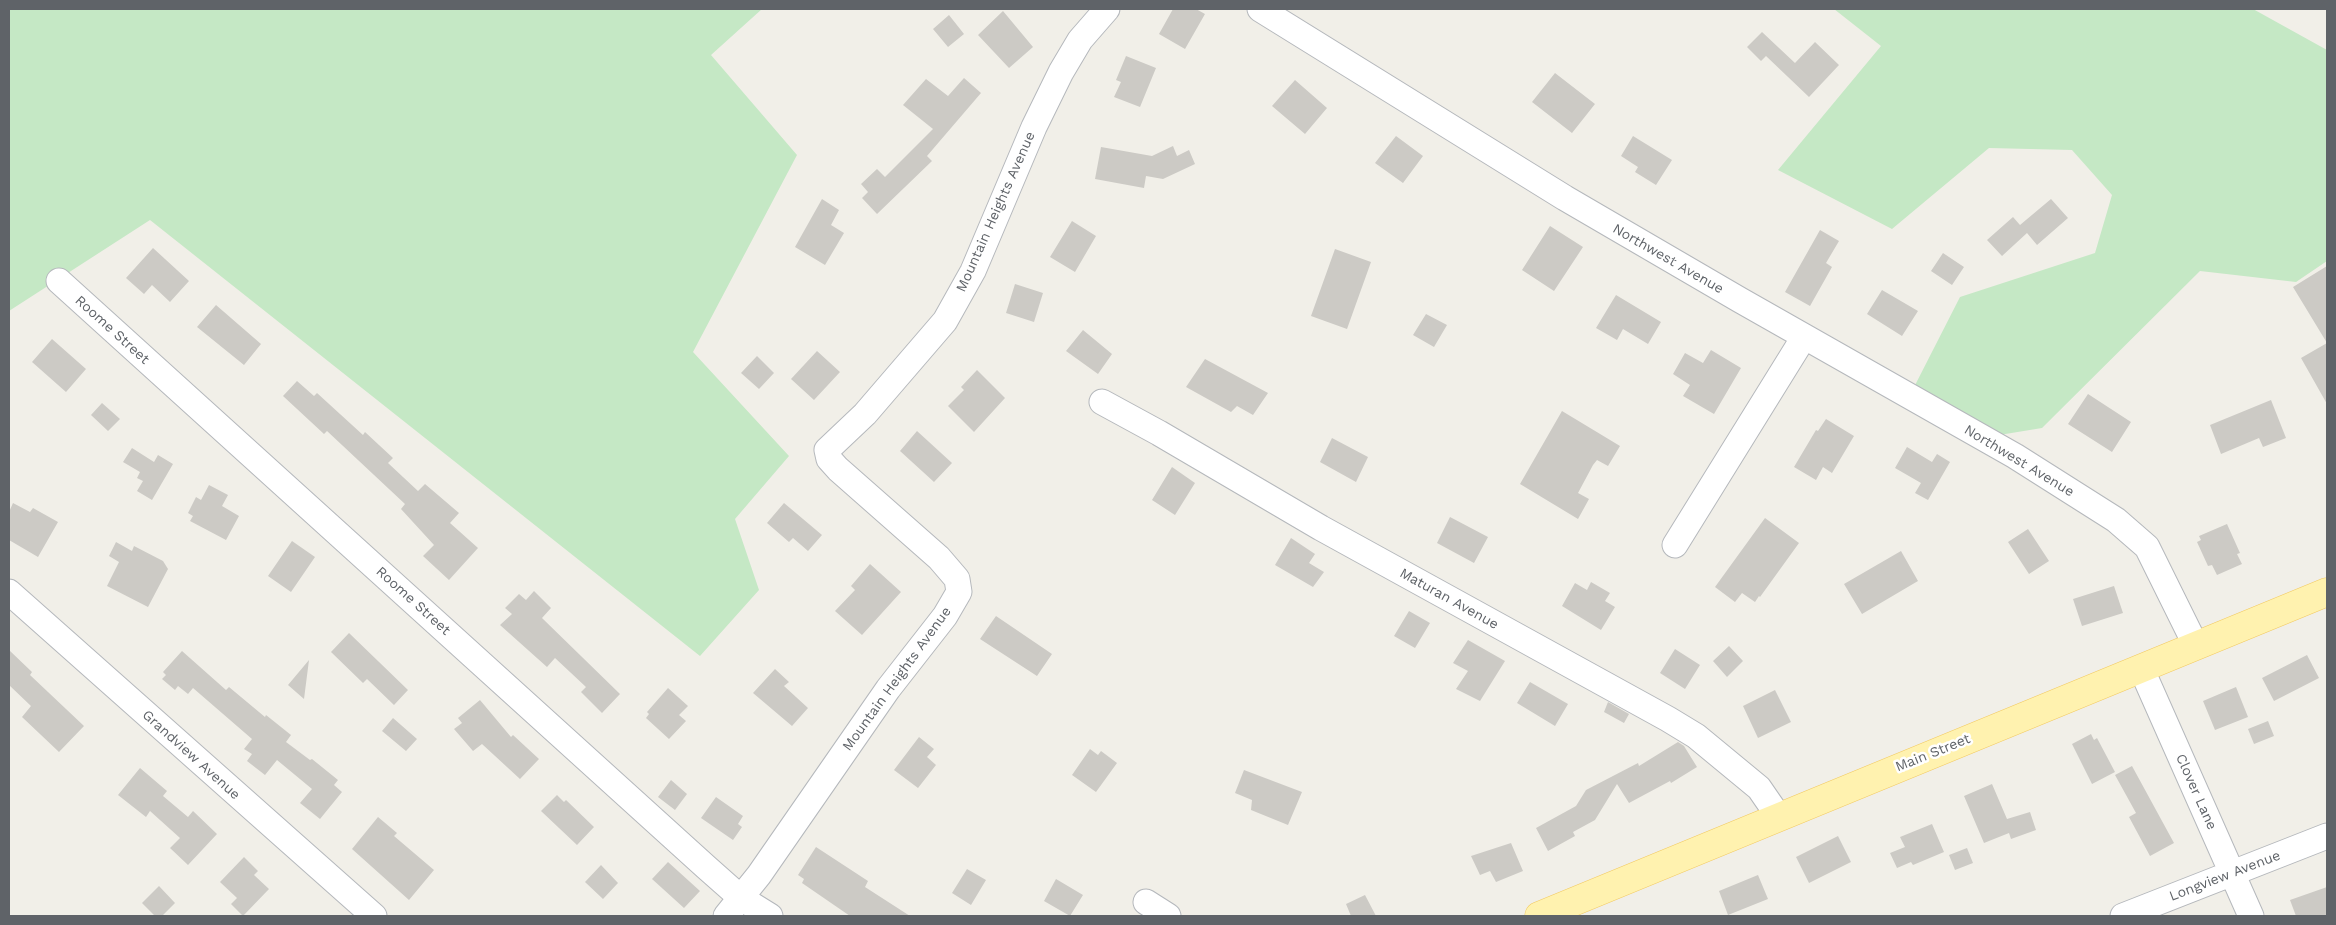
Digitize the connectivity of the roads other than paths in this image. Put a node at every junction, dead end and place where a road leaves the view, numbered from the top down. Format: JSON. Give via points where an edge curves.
{"nodes":[{"id":1,"x":1107,"y":9,"type":"edge"},
{"id":2,"x":1260,"y":9,"type":"edge"},
{"id":3,"x":59,"y":281,"type":"dead end"},
{"id":4,"x":1804,"y":337,"type":"junction"},
{"id":5,"x":1102,"y":402,"type":"dead end"},
{"id":6,"x":1675,"y":546,"type":"dead end"},
{"id":7,"x":9,"y":592,"type":"edge"},
{"id":8,"x":2327,"y":592,"type":"edge"},
{"id":9,"x":2196,"y":646,"type":"junction"},
{"id":10,"x":2141,"y":668,"type":"junction"},
{"id":11,"x":1778,"y":817,"type":"junction"},
{"id":12,"x":2327,"y":836,"type":"edge"},
{"id":13,"x":2232,"y":873,"type":"junction"},
{"id":14,"x":1146,"y":902,"type":"dead end"},
{"id":15,"x":734,"y":907,"type":"edge"},
{"id":16,"x":1572,"y":910,"type":"edge"},
{"id":17,"x":374,"y":916,"type":"edge"},
{"id":18,"x":770,"y":916,"type":"edge"},
{"id":19,"x":1168,"y":916,"type":"edge"},
{"id":20,"x":1539,"y":916,"type":"edge"},
{"id":21,"x":2123,"y":916,"type":"edge"},
{"id":22,"x":2251,"y":916,"type":"edge"}],
"edges":[{"from":1,"to":15,"type":"street","name":"Mountain Heights Avenue","via":[[1080,40],[1061,72],[973,271],[946,321],[866,414],[827,450],[829,459],[838,469],[939,558],[957,579],[958,592],[945,616],[888,689]]},
{"from":2,"to":4,"type":"street","name":"Northwest Avenue","via":[[1565,198]]},
{"from":3,"to":15,"type":"street","name":"Roome Street"},
{"from":4,"to":6,"type":"street"},
{"from":4,"to":9,"type":"street","name":"Northwest Avenue","via":[[2015,456],[2116,520],[2147,547]]},
{"from":5,"to":11,"type":"street","name":"Maturan Avenue","via":[[1696,736],[1759,788]]},
{"from":7,"to":17,"type":"street","name":"Grandview Avenue"},
{"from":8,"to":9,"type":"main road","name":"Main Street"},
{"from":9,"to":10,"type":"main road","name":"Main Street"},
{"from":10,"to":11,"type":"main road","name":"Main Street"},
{"from":10,"to":13,"type":"street","name":"Clover Lane"},
{"from":11,"to":16,"type":"main road","name":"Main Street"},
{"from":12,"to":13,"type":"street","name":"Longview Avenue"},
{"from":13,"to":21,"type":"street","name":"Longview Avenue"},
{"from":13,"to":22,"type":"street","name":"Clover Lane"},
{"from":14,"to":19,"type":"street"},
{"from":15,"to":18,"type":"street","name":"Roome Street"},
{"from":16,"to":20,"type":"main road","name":"Main Street"}]}
